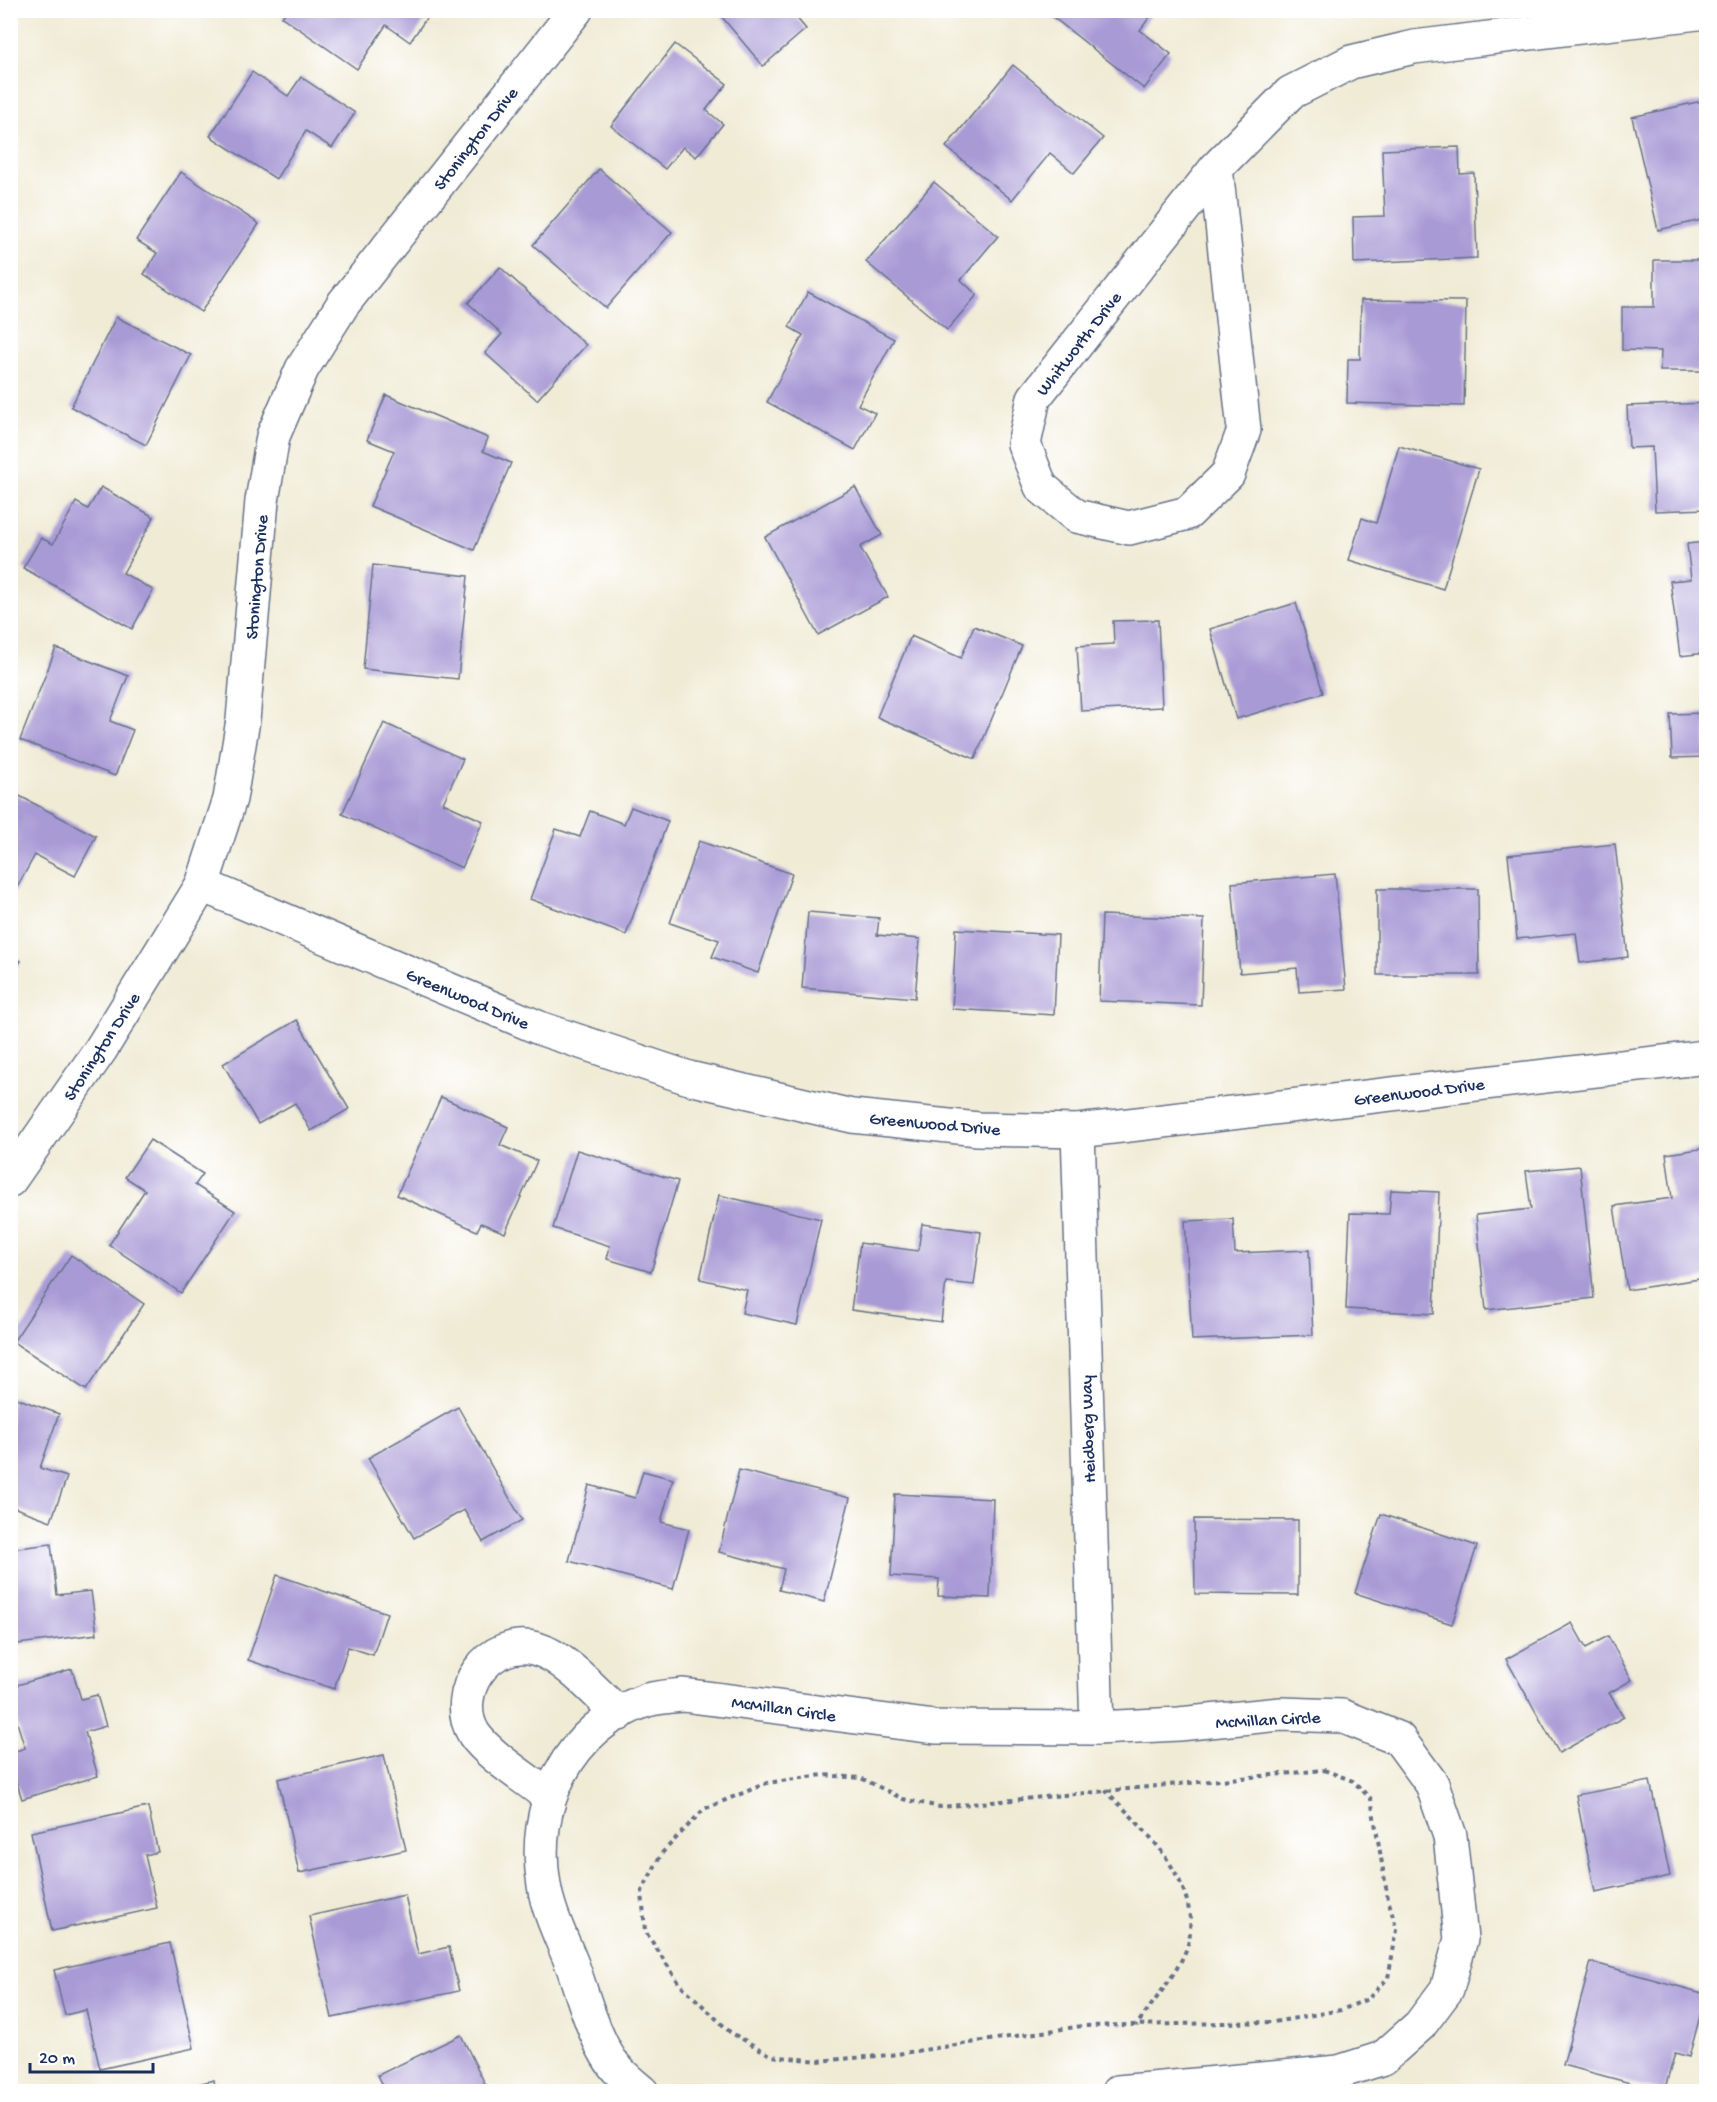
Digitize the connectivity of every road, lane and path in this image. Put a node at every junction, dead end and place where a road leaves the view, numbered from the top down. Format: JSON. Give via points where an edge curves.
{"nodes":[{"id":1,"x":576,"y":10,"type":"edge"},
{"id":2,"x":1707,"y":12,"type":"edge"},
{"id":3,"x":1216,"y":168,"type":"junction"},
{"id":4,"x":201,"y":885,"type":"junction"},
{"id":5,"x":1707,"y":1057,"type":"edge"},
{"id":6,"x":1078,"y":1131,"type":"junction"},
{"id":7,"x":10,"y":1180,"type":"edge"},
{"id":8,"x":619,"y":1714,"type":"junction"},
{"id":9,"x":1097,"y":1728,"type":"junction"},
{"id":10,"x":1105,"y":1789,"type":"junction"},
{"id":11,"x":548,"y":1796,"type":"junction"},
{"id":12,"x":1136,"y":2026,"type":"junction"},
{"id":13,"x":642,"y":2091,"type":"edge"},
{"id":14,"x":1118,"y":2091,"type":"edge"}],
"edges":[{"from":1,"to":4,"type":"street","name":"Stonington Drive","via":[[343,304],[303,369],[273,436],[262,501],[243,720],[230,799]]},
{"from":2,"to":3,"type":"street","name":"Whitworth Drive","via":[[1414,47],[1351,62],[1290,93]]},
{"from":3,"to":3,"type":"street","name":"Whitworth Drive","via":[[1244,430],[1228,474],[1188,513],[1129,528],[1076,516],[1041,487],[1024,444],[1034,398]]},
{"from":4,"to":6,"type":"street","name":"Greenwood Drive","via":[[542,1029],[689,1078],[852,1116],[978,1129]]},
{"from":4,"to":7,"type":"street","name":"Stonington Drive","via":[[101,1049]]},
{"from":5,"to":6,"type":"street","name":"Greenwood Drive"},
{"from":6,"to":9,"type":"street","name":"Heidberg Way"},
{"from":8,"to":9,"type":"street","name":"McMillan Circle","via":[[648,1700],[683,1695],[935,1727]]},
{"from":8,"to":11,"type":"street","name":"McMillan Circle","via":[[590,1734],[565,1765]]},
{"from":8,"to":11,"type":"street","via":[[553,1654],[535,1648],[516,1648],[498,1653],[483,1664],[467,1697],[474,1734]]},
{"from":9,"to":14,"type":"street","name":"McMillan Circle","via":[[1281,1714],[1342,1716],[1398,1739],[1432,1784],[1450,1836],[1461,1939],[1447,1989],[1420,2025],[1383,2058],[1339,2072]]},
{"from":10,"to":12,"type":"path","via":[[1168,1861],[1189,1906],[1189,1942],[1169,1982]]},
{"from":10,"to":12,"type":"path","via":[[1324,1770],[1353,1781],[1371,1799],[1397,1930],[1388,1978],[1368,1999],[1341,2010],[1274,2022]]},
{"from":10,"to":12,"type":"path","via":[[940,1806],[903,1799],[861,1778],[823,1775],[767,1783],[704,1809],[662,1853],[642,1891],[645,1931],[679,1983],[730,2032],[772,2056],[818,2061],[890,2055],[1082,2026]]},
{"from":11,"to":13,"type":"street","name":"McMillan Circle","via":[[539,1841],[544,1887],[595,2029],[617,2070]]}]}
